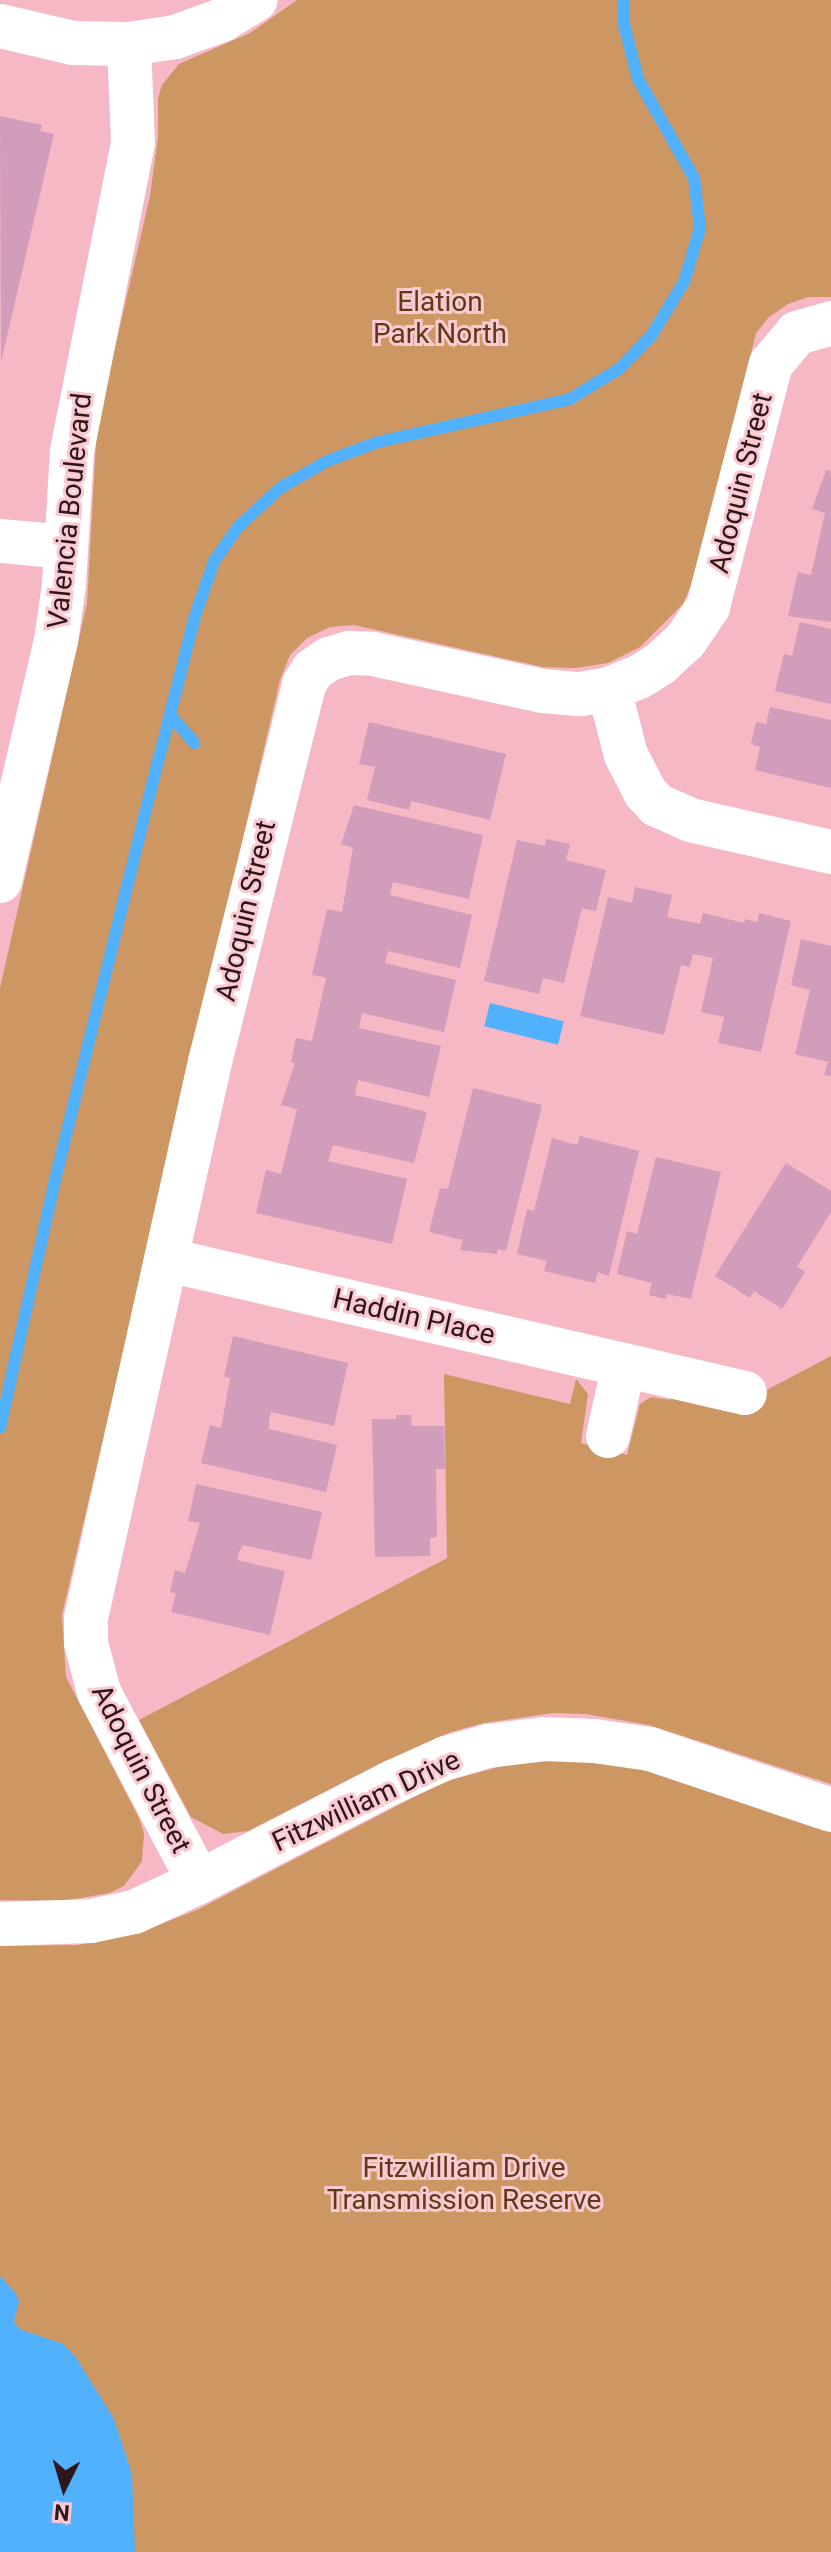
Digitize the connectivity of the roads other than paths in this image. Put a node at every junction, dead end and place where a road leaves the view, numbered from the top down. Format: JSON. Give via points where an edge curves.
{"nodes":[{"id":1,"x":255,"y":0,"type":"edge"},
{"id":2,"x":0,"y":26,"type":"edge"},
{"id":3,"x":129,"y":44,"type":"junction"},
{"id":4,"x":831,"y":323,"type":"edge"},
{"id":5,"x":0,"y":541,"type":"edge"},
{"id":6,"x":66,"y":547,"type":"junction"},
{"id":7,"x":609,"y":689,"type":"junction"},
{"id":8,"x":831,"y":852,"type":"edge"},
{"id":9,"x":0,"y":881,"type":"edge"},
{"id":10,"x":168,"y":1260,"type":"junction"},
{"id":11,"x":642,"y":1369,"type":"junction"},
{"id":12,"x":745,"y":1393,"type":"dead end"},
{"id":13,"x":608,"y":1436,"type":"dead end"},
{"id":14,"x":831,"y":1810,"type":"edge"},
{"id":15,"x":199,"y":1882,"type":"junction"},
{"id":16,"x":0,"y":1924,"type":"edge"}],
"edges":[{"from":1,"to":3,"type":"street","via":[[186,33]]},
{"from":2,"to":3,"type":"street","via":[[73,43]]},
{"from":3,"to":6,"type":"street","name":"Valencia Boulevard","via":[[133,143],[72,451]]},
{"from":4,"to":7,"type":"street","name":"Adoquin Street","via":[[797,333],[771,364],[708,607],[685,641],[661,663]]},
{"from":5,"to":6,"type":"street"},
{"from":6,"to":9,"type":"street","name":"Valencia Boulevard","via":[[56,641]]},
{"from":7,"to":8,"type":"street","via":[[631,766],[657,805],[690,820]]},
{"from":7,"to":10,"type":"street","name":"Adoquin Street","via":[[581,694],[543,691],[373,654],[339,656],[313,670],[293,717]]},
{"from":10,"to":11,"type":"street","name":"Haddin Place"},
{"from":10,"to":15,"type":"street","name":"Adoquin Street","via":[[90,1591],[86,1643],[108,1713]]},
{"from":11,"to":12,"type":"street","name":"Haddin Place"},
{"from":11,"to":13,"type":"street"},
{"from":14,"to":15,"type":"street","name":"Fitzwilliam Drive","via":[[650,1749],[544,1739],[446,1758]]},
{"from":15,"to":16,"type":"street","name":"Fitzwilliam Drive","via":[[134,1912],[91,1921]]}]}
